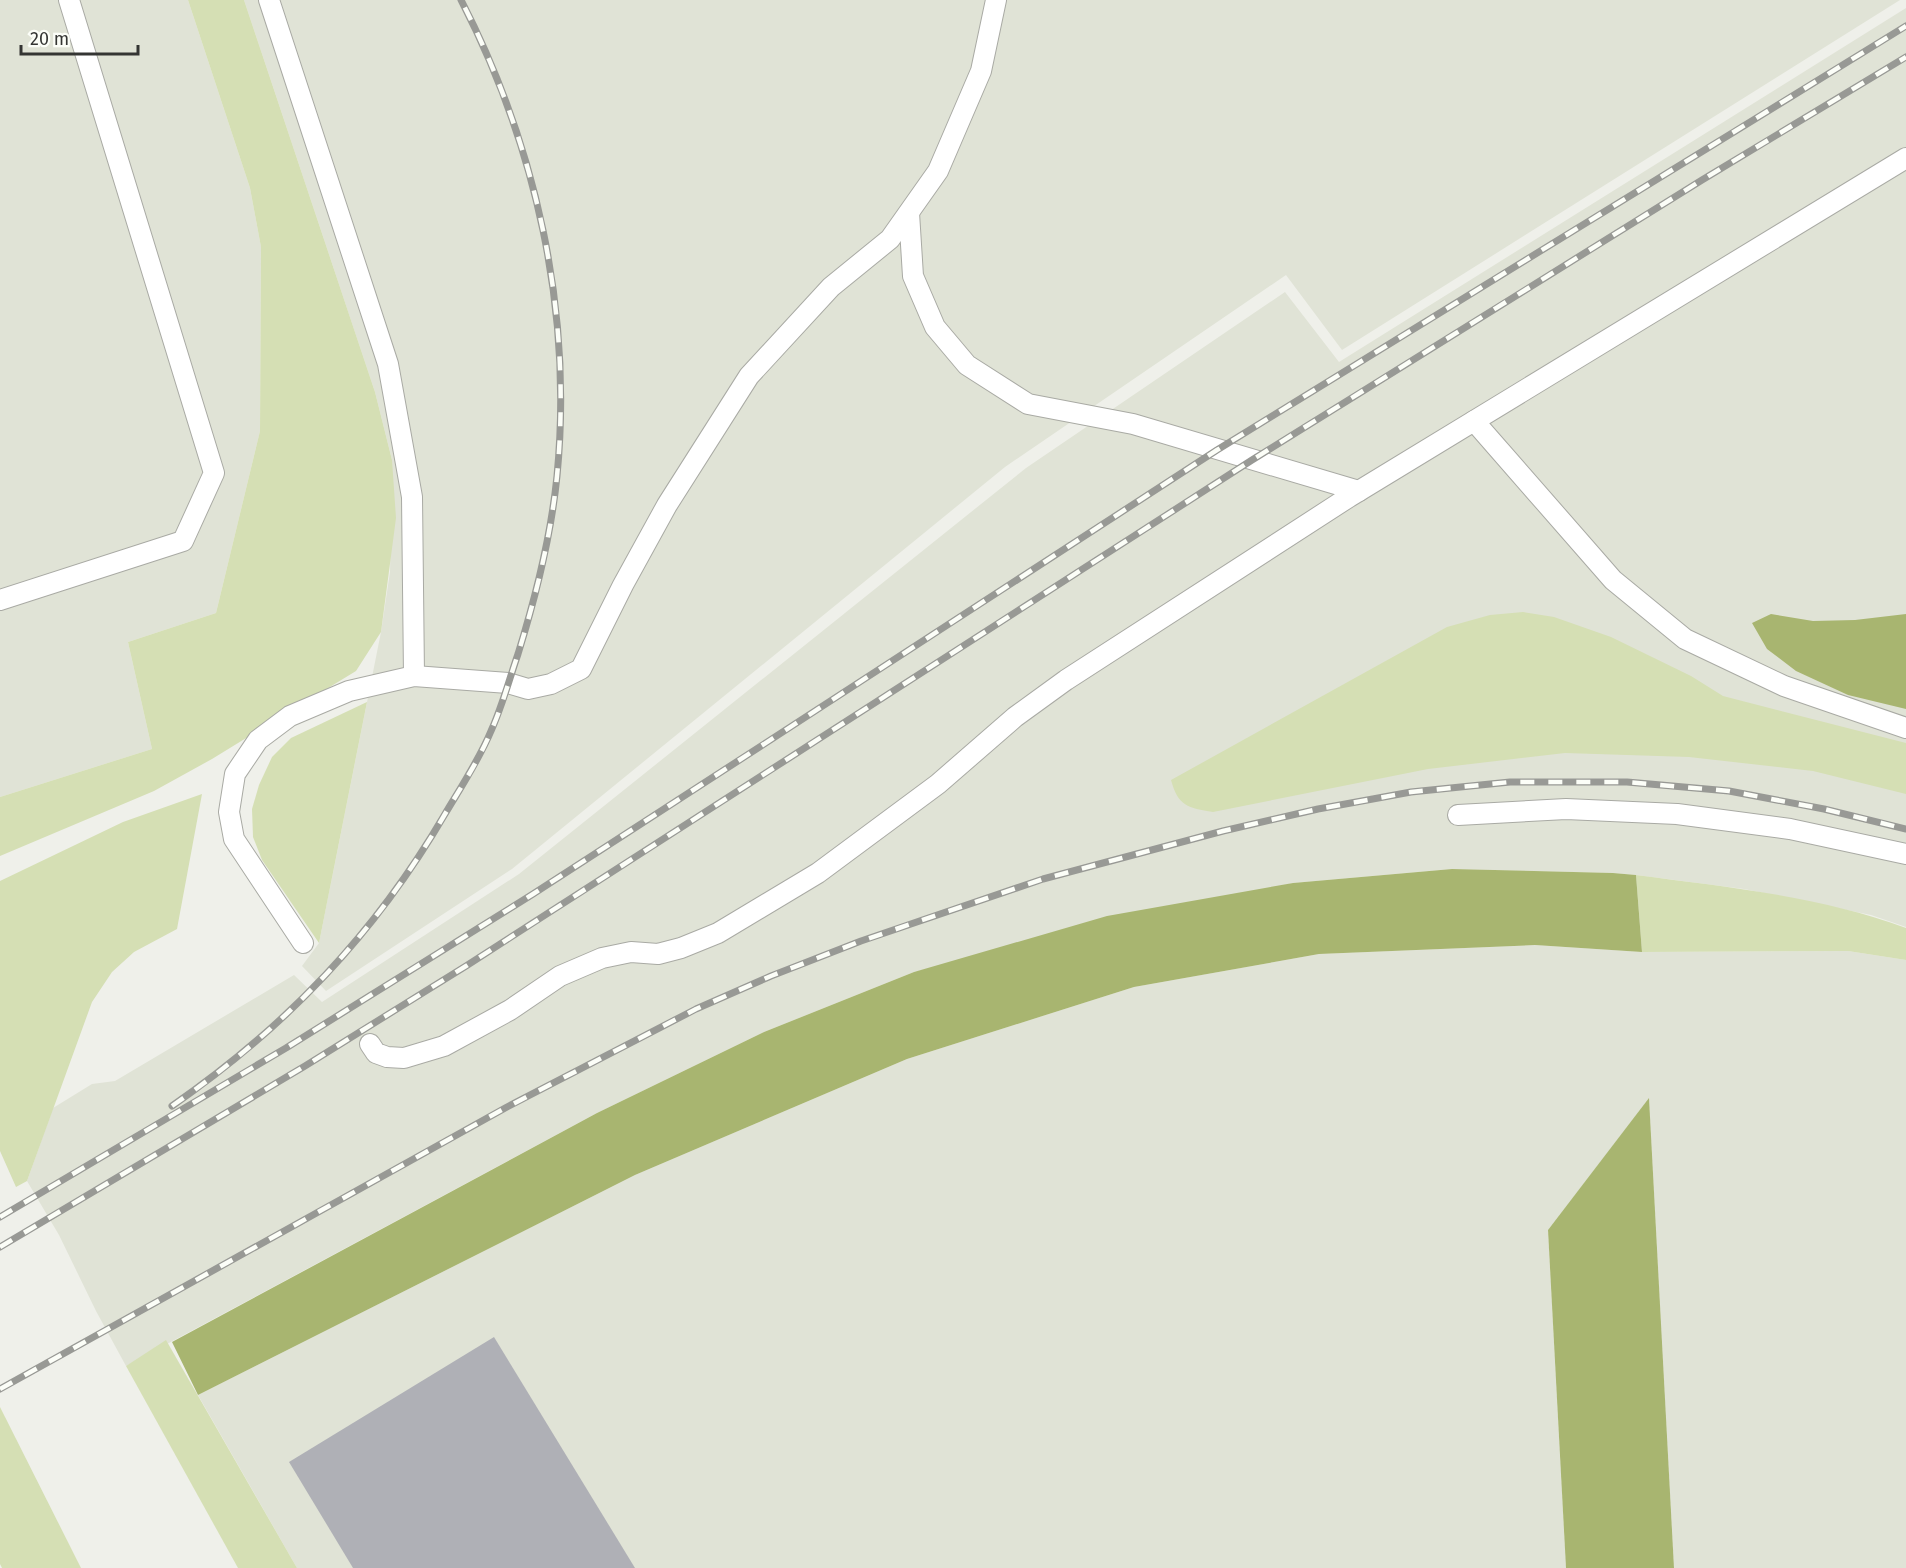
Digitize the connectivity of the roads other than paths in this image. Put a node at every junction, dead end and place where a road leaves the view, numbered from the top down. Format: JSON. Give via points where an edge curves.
{"nodes":[{"id":1,"x":69,"y":0,"type":"edge"},
{"id":2,"x":269,"y":0,"type":"edge"},
{"id":3,"x":996,"y":0,"type":"edge"},
{"id":4,"x":1906,"y":158,"type":"edge"},
{"id":5,"x":909,"y":213,"type":"junction"},
{"id":6,"x":1474,"y":421,"type":"junction"},
{"id":7,"x":1359,"y":491,"type":"junction"},
{"id":8,"x":0,"y":600,"type":"edge"},
{"id":9,"x":414,"y":676,"type":"junction"},
{"id":10,"x":1906,"y":728,"type":"edge"},
{"id":11,"x":1458,"y":815,"type":"dead end"},
{"id":12,"x":1906,"y":854,"type":"edge"},
{"id":13,"x":303,"y":943,"type":"dead end"},
{"id":14,"x":370,"y":1044,"type":"dead end"}],
"edges":[{"from":1,"to":8,"type":"lane","via":[[214,473],[183,541]]},
{"from":2,"to":9,"type":"lane","via":[[388,364],[412,497]]},
{"from":3,"to":5,"type":"lane","via":[[981,71],[938,171]]},
{"from":4,"to":6,"type":"lane"},
{"from":5,"to":7,"type":"lane","via":[[913,276],[935,327],[968,365],[1028,404],[1133,424]]},
{"from":5,"to":9,"type":"lane","via":[[890,239],[831,287],[749,376],[667,505],[581,669],[551,684],[528,689],[508,683]]},
{"from":6,"to":7,"type":"lane"},
{"from":6,"to":10,"type":"lane","via":[[1613,580],[1685,639],[1784,686]]},
{"from":7,"to":14,"type":"lane","via":[[1066,680],[1015,717],[938,784],[818,873],[718,933],[658,954],[631,952],[602,958],[560,976],[510,1010],[444,1046],[404,1058],[387,1058],[376,1053]]},
{"from":9,"to":13,"type":"lane","via":[[349,691],[290,716],[258,740],[235,774],[230,812],[234,839]]},
{"from":11,"to":12,"type":"lane","via":[[1566,809],[1677,814],[1790,829]]}]}
